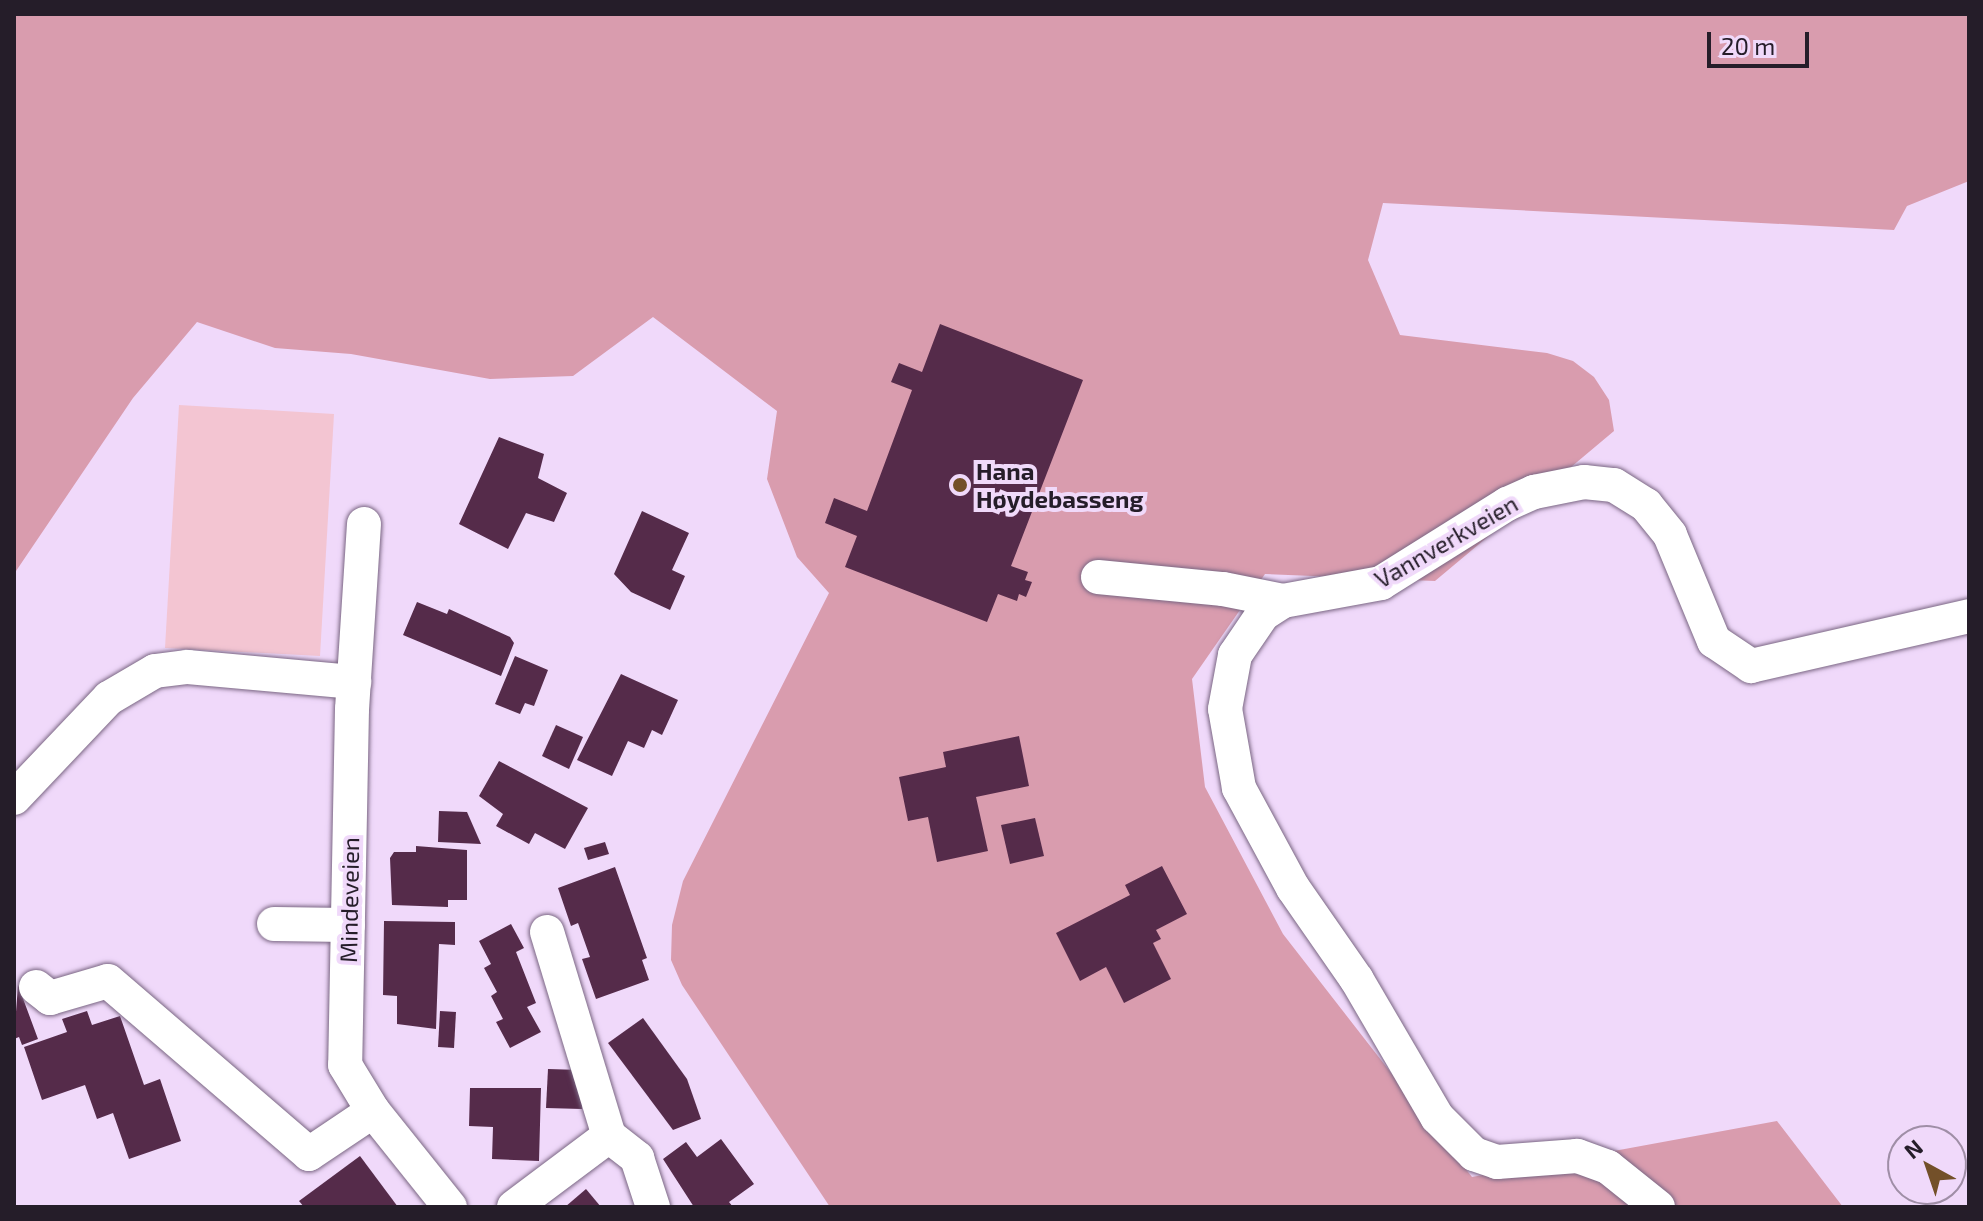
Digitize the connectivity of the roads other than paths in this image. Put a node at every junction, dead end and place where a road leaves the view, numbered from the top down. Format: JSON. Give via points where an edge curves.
{"nodes":[{"id":1,"x":364,"y":524,"type":"dead end"},
{"id":2,"x":1098,"y":577,"type":"dead end"},
{"id":3,"x":1283,"y":601,"type":"junction"},
{"id":4,"x":1969,"y":616,"type":"edge"},
{"id":5,"x":354,"y":682,"type":"junction"},
{"id":6,"x":14,"y":798,"type":"edge"},
{"id":7,"x":274,"y":924,"type":"dead end"},
{"id":8,"x":348,"y":925,"type":"junction"},
{"id":9,"x":547,"y":932,"type":"dead end"},
{"id":10,"x":36,"y":987,"type":"dead end"},
{"id":11,"x":373,"y":1111,"type":"junction"},
{"id":12,"x":609,"y":1136,"type":"junction"},
{"id":13,"x":450,"y":1207,"type":"edge"},
{"id":14,"x":514,"y":1207,"type":"edge"},
{"id":15,"x":653,"y":1207,"type":"edge"},
{"id":16,"x":1658,"y":1207,"type":"edge"}],
"edges":[{"from":1,"to":5,"type":"street","name":"Mindeveien"},
{"from":2,"to":3,"type":"street","via":[[1223,589]]},
{"from":3,"to":4,"type":"street","name":"Vannverkveien","via":[[1381,583],[1507,504],[1534,492],[1584,482],[1614,485],[1646,505],[1670,535],[1709,633],[1751,666]]},
{"from":3,"to":16,"type":"street","via":[[1263,614],[1235,655],[1225,709],[1239,788],[1293,888],[1454,1138],[1474,1154],[1497,1162],[1577,1156],[1608,1167]]},
{"from":5,"to":6,"type":"street","via":[[188,667],[155,671],[109,698]]},
{"from":5,"to":8,"type":"street","name":"Mindeveien"},
{"from":7,"to":8,"type":"street"},
{"from":8,"to":11,"type":"street","name":"Mindeveien","via":[[345,1065]]},
{"from":9,"to":12,"type":"street"},
{"from":10,"to":11,"type":"street","via":[[50,998],[108,981],[309,1154]]},
{"from":11,"to":13,"type":"street","name":"Mindeveien"},
{"from":12,"to":14,"type":"street"},
{"from":12,"to":15,"type":"street","via":[[637,1158]]}]}
